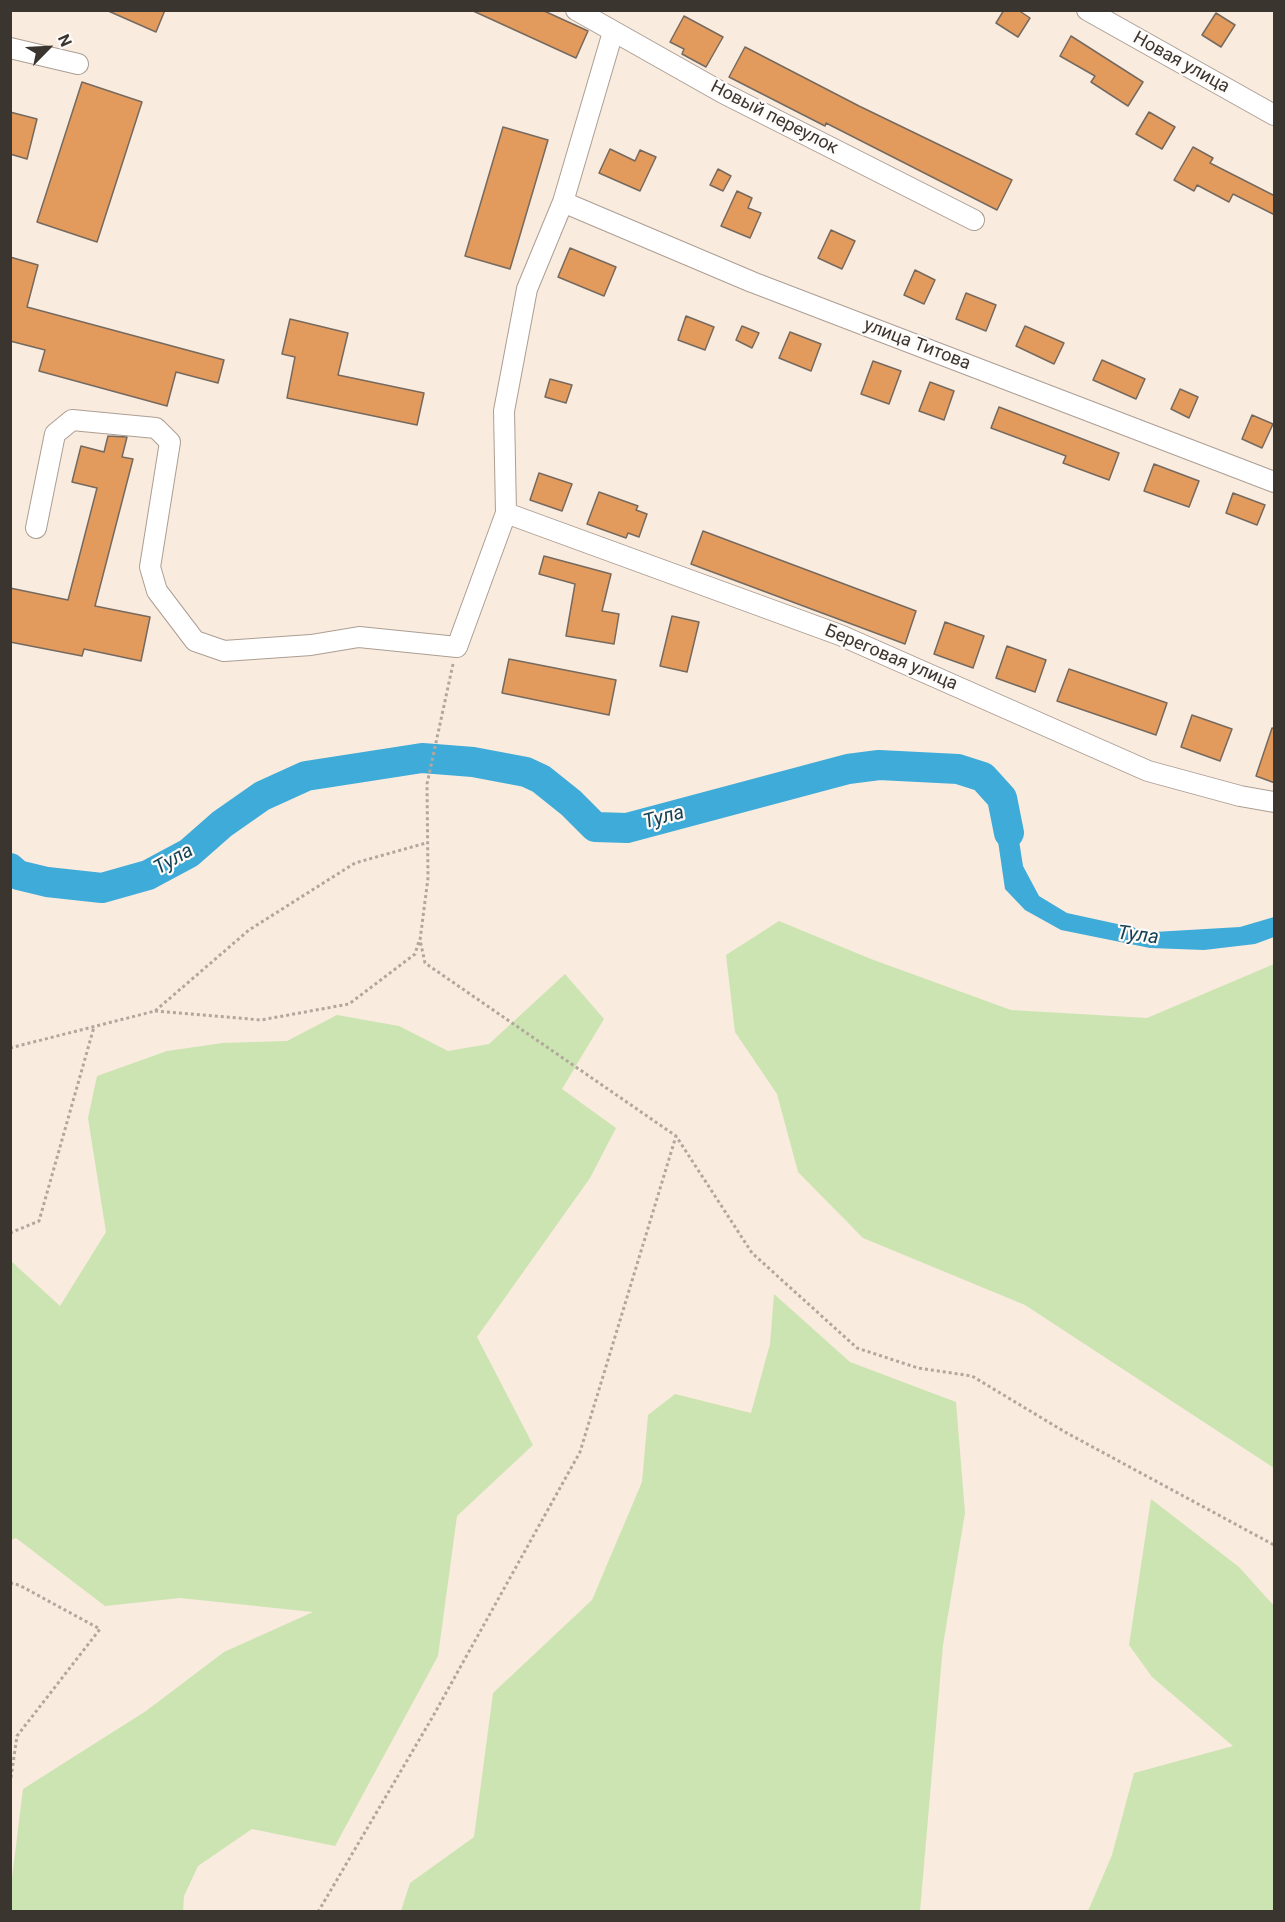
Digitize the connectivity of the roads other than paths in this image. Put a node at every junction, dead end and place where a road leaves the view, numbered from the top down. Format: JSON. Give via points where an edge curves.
{"nodes":[{"id":1,"x":576,"y":10,"type":"edge"},
{"id":2,"x":1087,"y":10,"type":"edge"},
{"id":3,"x":613,"y":32,"type":"junction"},
{"id":4,"x":10,"y":48,"type":"edge"},
{"id":5,"x":78,"y":64,"type":"dead end"},
{"id":6,"x":1275,"y":115,"type":"edge"},
{"id":7,"x":563,"y":202,"type":"junction"},
{"id":8,"x":975,"y":220,"type":"dead end"},
{"id":9,"x":1275,"y":482,"type":"edge"},
{"id":10,"x":506,"y":513,"type":"junction"},
{"id":11,"x":36,"y":528,"type":"dead end"},
{"id":12,"x":1275,"y":802,"type":"edge"}],
"edges":[{"from":1,"to":3,"type":"street","name":"Новый переулок"},
{"from":2,"to":6,"type":"street","name":"Новая улица"},
{"from":3,"to":7,"type":"street"},
{"from":3,"to":8,"type":"street","name":"Новый переулок","via":[[723,93]]},
{"from":4,"to":5,"type":"street"},
{"from":7,"to":9,"type":"street","name":"улица Титова","via":[[752,282]]},
{"from":7,"to":10,"type":"street","via":[[527,290],[504,411]]},
{"from":10,"to":11,"type":"street","via":[[457,647],[359,637],[224,651],[195,641],[157,591],[150,567],[170,442],[156,428],[72,420],[55,434]]},
{"from":10,"to":12,"type":"street","name":"Береговая улица","via":[[840,635],[1148,771]]}]}
